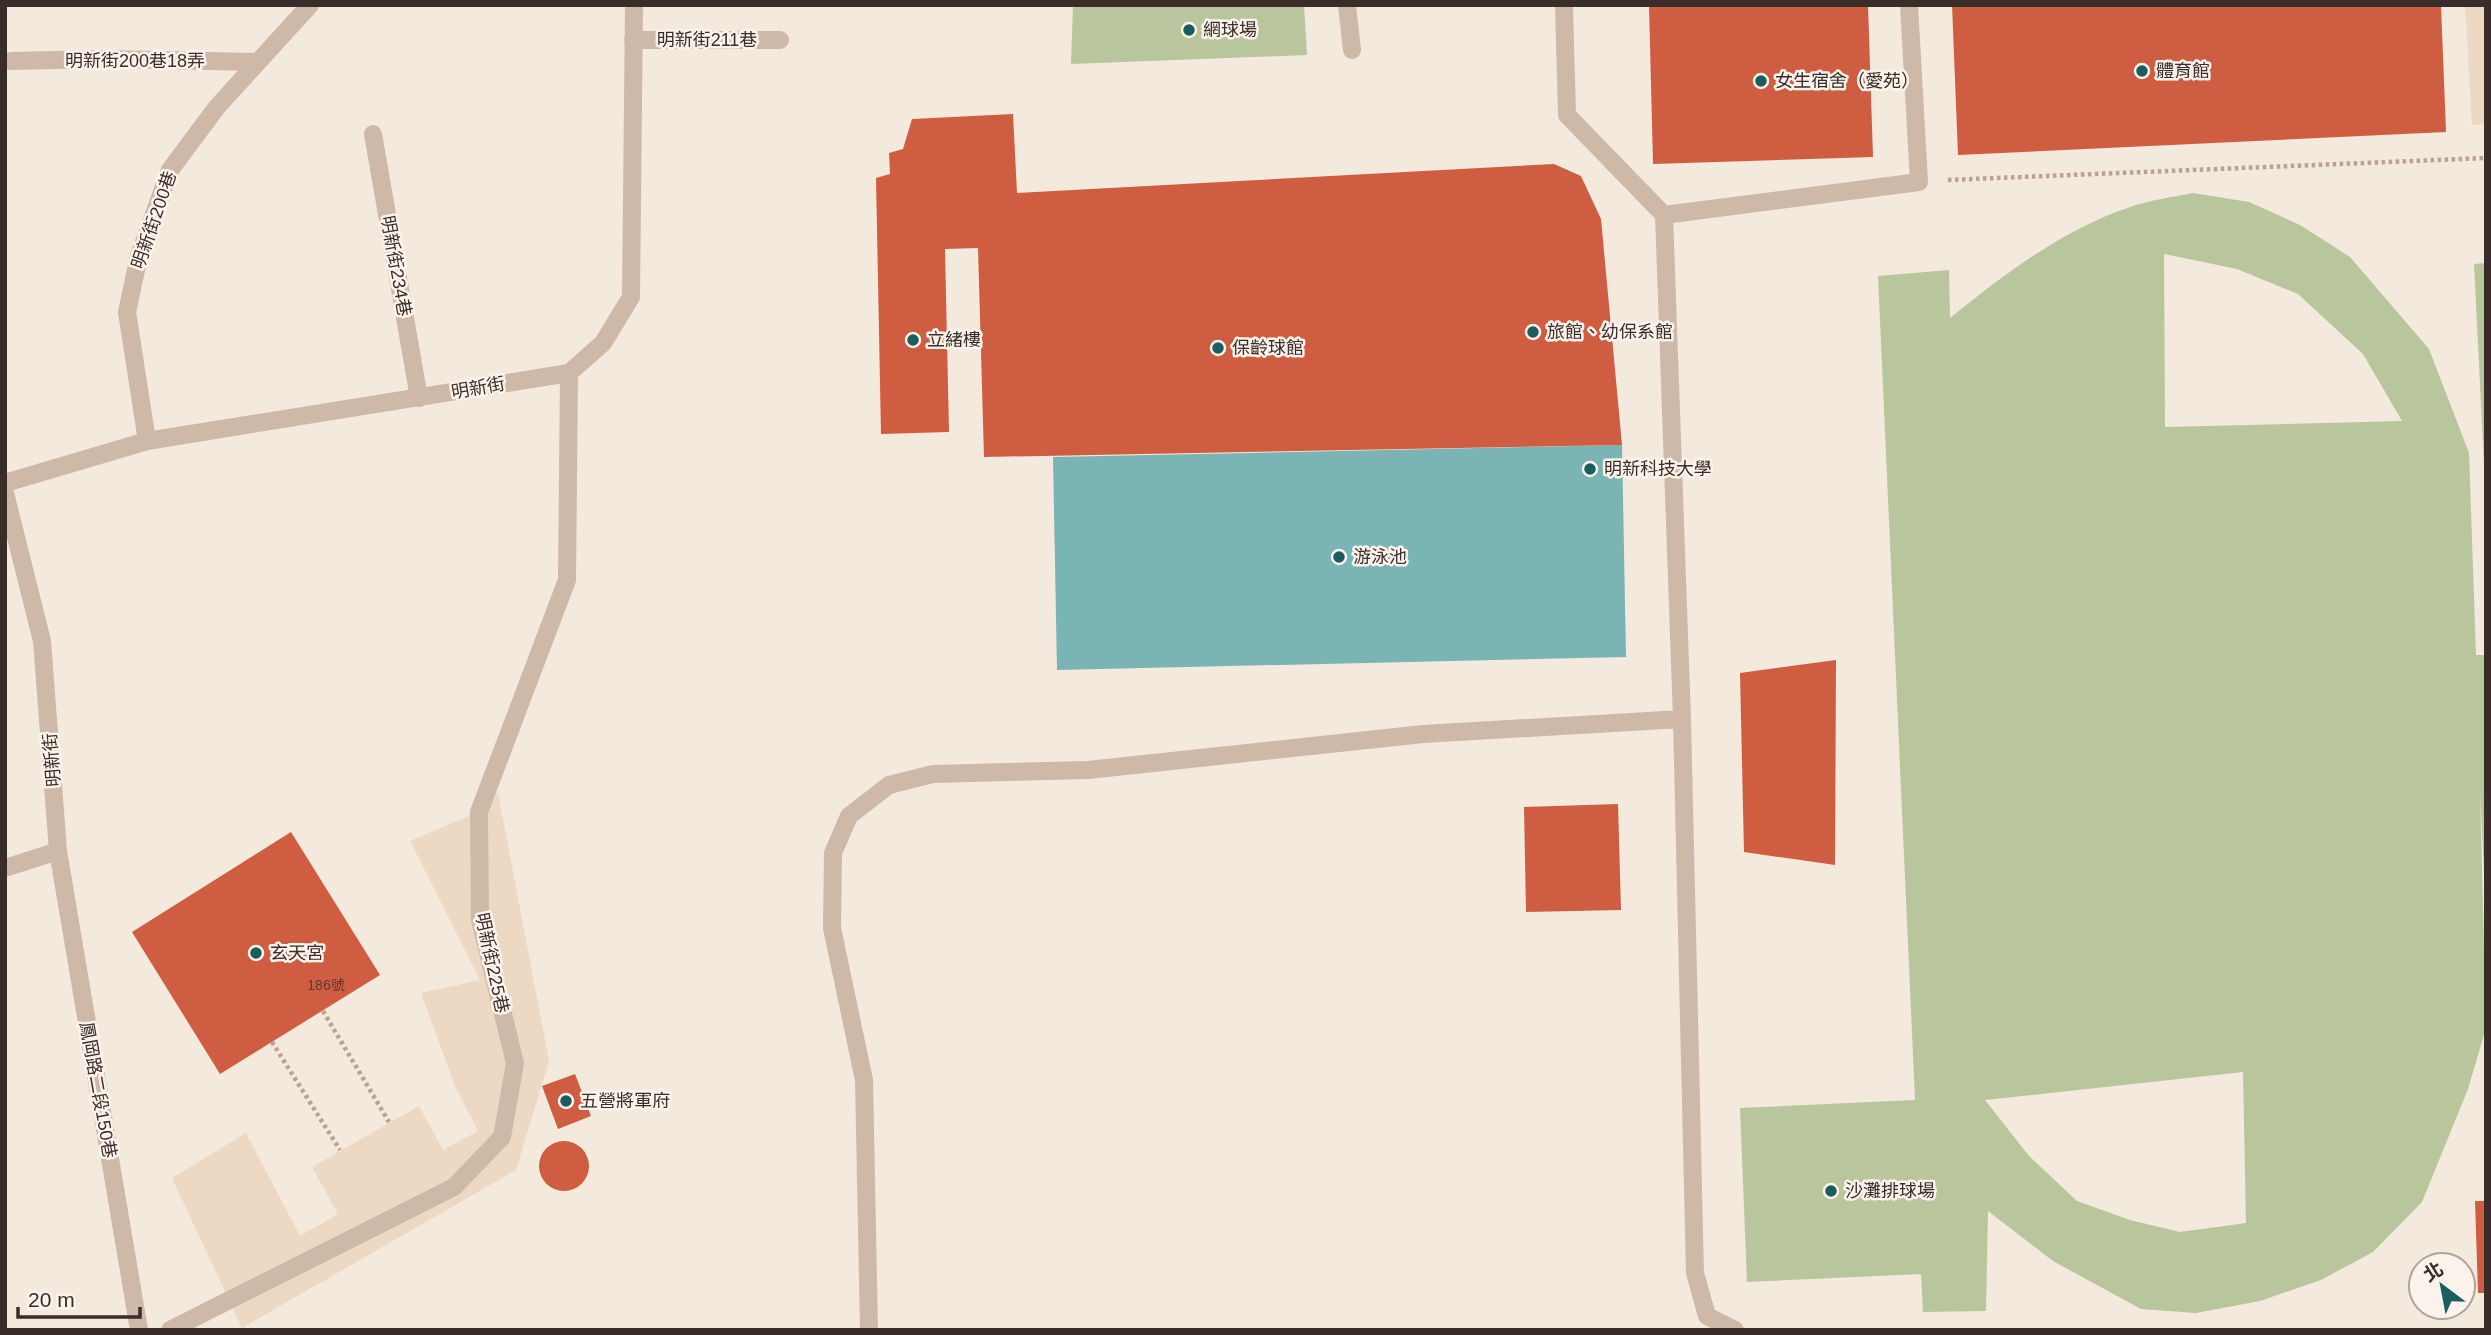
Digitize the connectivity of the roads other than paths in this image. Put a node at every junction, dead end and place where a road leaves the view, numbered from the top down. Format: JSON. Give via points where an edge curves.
{"nodes":[{"id":1,"x":310,"y":5,"type":"edge"},
{"id":2,"x":634,"y":5,"type":"edge"},
{"id":3,"x":1347,"y":5,"type":"edge"},
{"id":4,"x":1564,"y":5,"type":"edge"},
{"id":5,"x":1909,"y":5,"type":"edge"},
{"id":6,"x":634,"y":40,"type":"junction"},
{"id":7,"x":780,"y":40,"type":"dead end"},
{"id":8,"x":1352,"y":50,"type":"dead end"},
{"id":9,"x":7,"y":58,"type":"edge"},
{"id":10,"x":258,"y":62,"type":"junction"},
{"id":11,"x":373,"y":134,"type":"dead end"},
{"id":12,"x":1664,"y":215,"type":"junction"},
{"id":13,"x":569,"y":373,"type":"junction"},
{"id":14,"x":419,"y":398,"type":"junction"},
{"id":15,"x":148,"y":441,"type":"junction"},
{"id":16,"x":5,"y":483,"type":"edge"},
{"id":17,"x":5,"y":493,"type":"edge"},
{"id":18,"x":1682,"y":719,"type":"junction"},
{"id":19,"x":58,"y":851,"type":"junction"},
{"id":20,"x":5,"y":868,"type":"edge"},
{"id":21,"x":139,"y":1330,"type":"edge"},
{"id":22,"x":170,"y":1330,"type":"edge"},
{"id":23,"x":869,"y":1330,"type":"edge"},
{"id":24,"x":1735,"y":1330,"type":"edge"}],
"edges":[{"from":1,"to":10,"type":"street","name":"明新街200巷"},
{"from":2,"to":6,"type":"street"},
{"from":3,"to":8,"type":"street"},
{"from":4,"to":12,"type":"street","via":[[1567,115]]},
{"from":5,"to":12,"type":"street","via":[[1919,182]]},
{"from":6,"to":7,"type":"street","name":"明新街211巷"},
{"from":6,"to":13,"type":"street","via":[[631,297],[603,343]]},
{"from":9,"to":10,"type":"street","name":"明新街200巷18弄"},
{"from":10,"to":15,"type":"street","name":"明新街200巷","via":[[170,170],[139,256],[127,312]]},
{"from":11,"to":14,"type":"street","name":"明新街234巷"},
{"from":12,"to":18,"type":"street"},
{"from":13,"to":14,"type":"street","name":"明新街"},
{"from":13,"to":22,"type":"street","name":"明新街225巷","via":[[567,580],[478,812],[480,920],[515,1063],[502,1137],[454,1187]]},
{"from":14,"to":15,"type":"street","name":"明新街"},
{"from":15,"to":16,"type":"street","name":"明新街"},
{"from":17,"to":19,"type":"street","name":"明新街","via":[[42,641]]},
{"from":18,"to":23,"type":"street","via":[[1423,734],[1088,770],[933,774],[889,785],[849,816],[833,853],[832,928],[864,1080]]},
{"from":18,"to":24,"type":"street","via":[[1695,1273],[1707,1316]]},
{"from":19,"to":20,"type":"street"},
{"from":19,"to":21,"type":"street","name":"鳳岡路二段150巷"}]}
